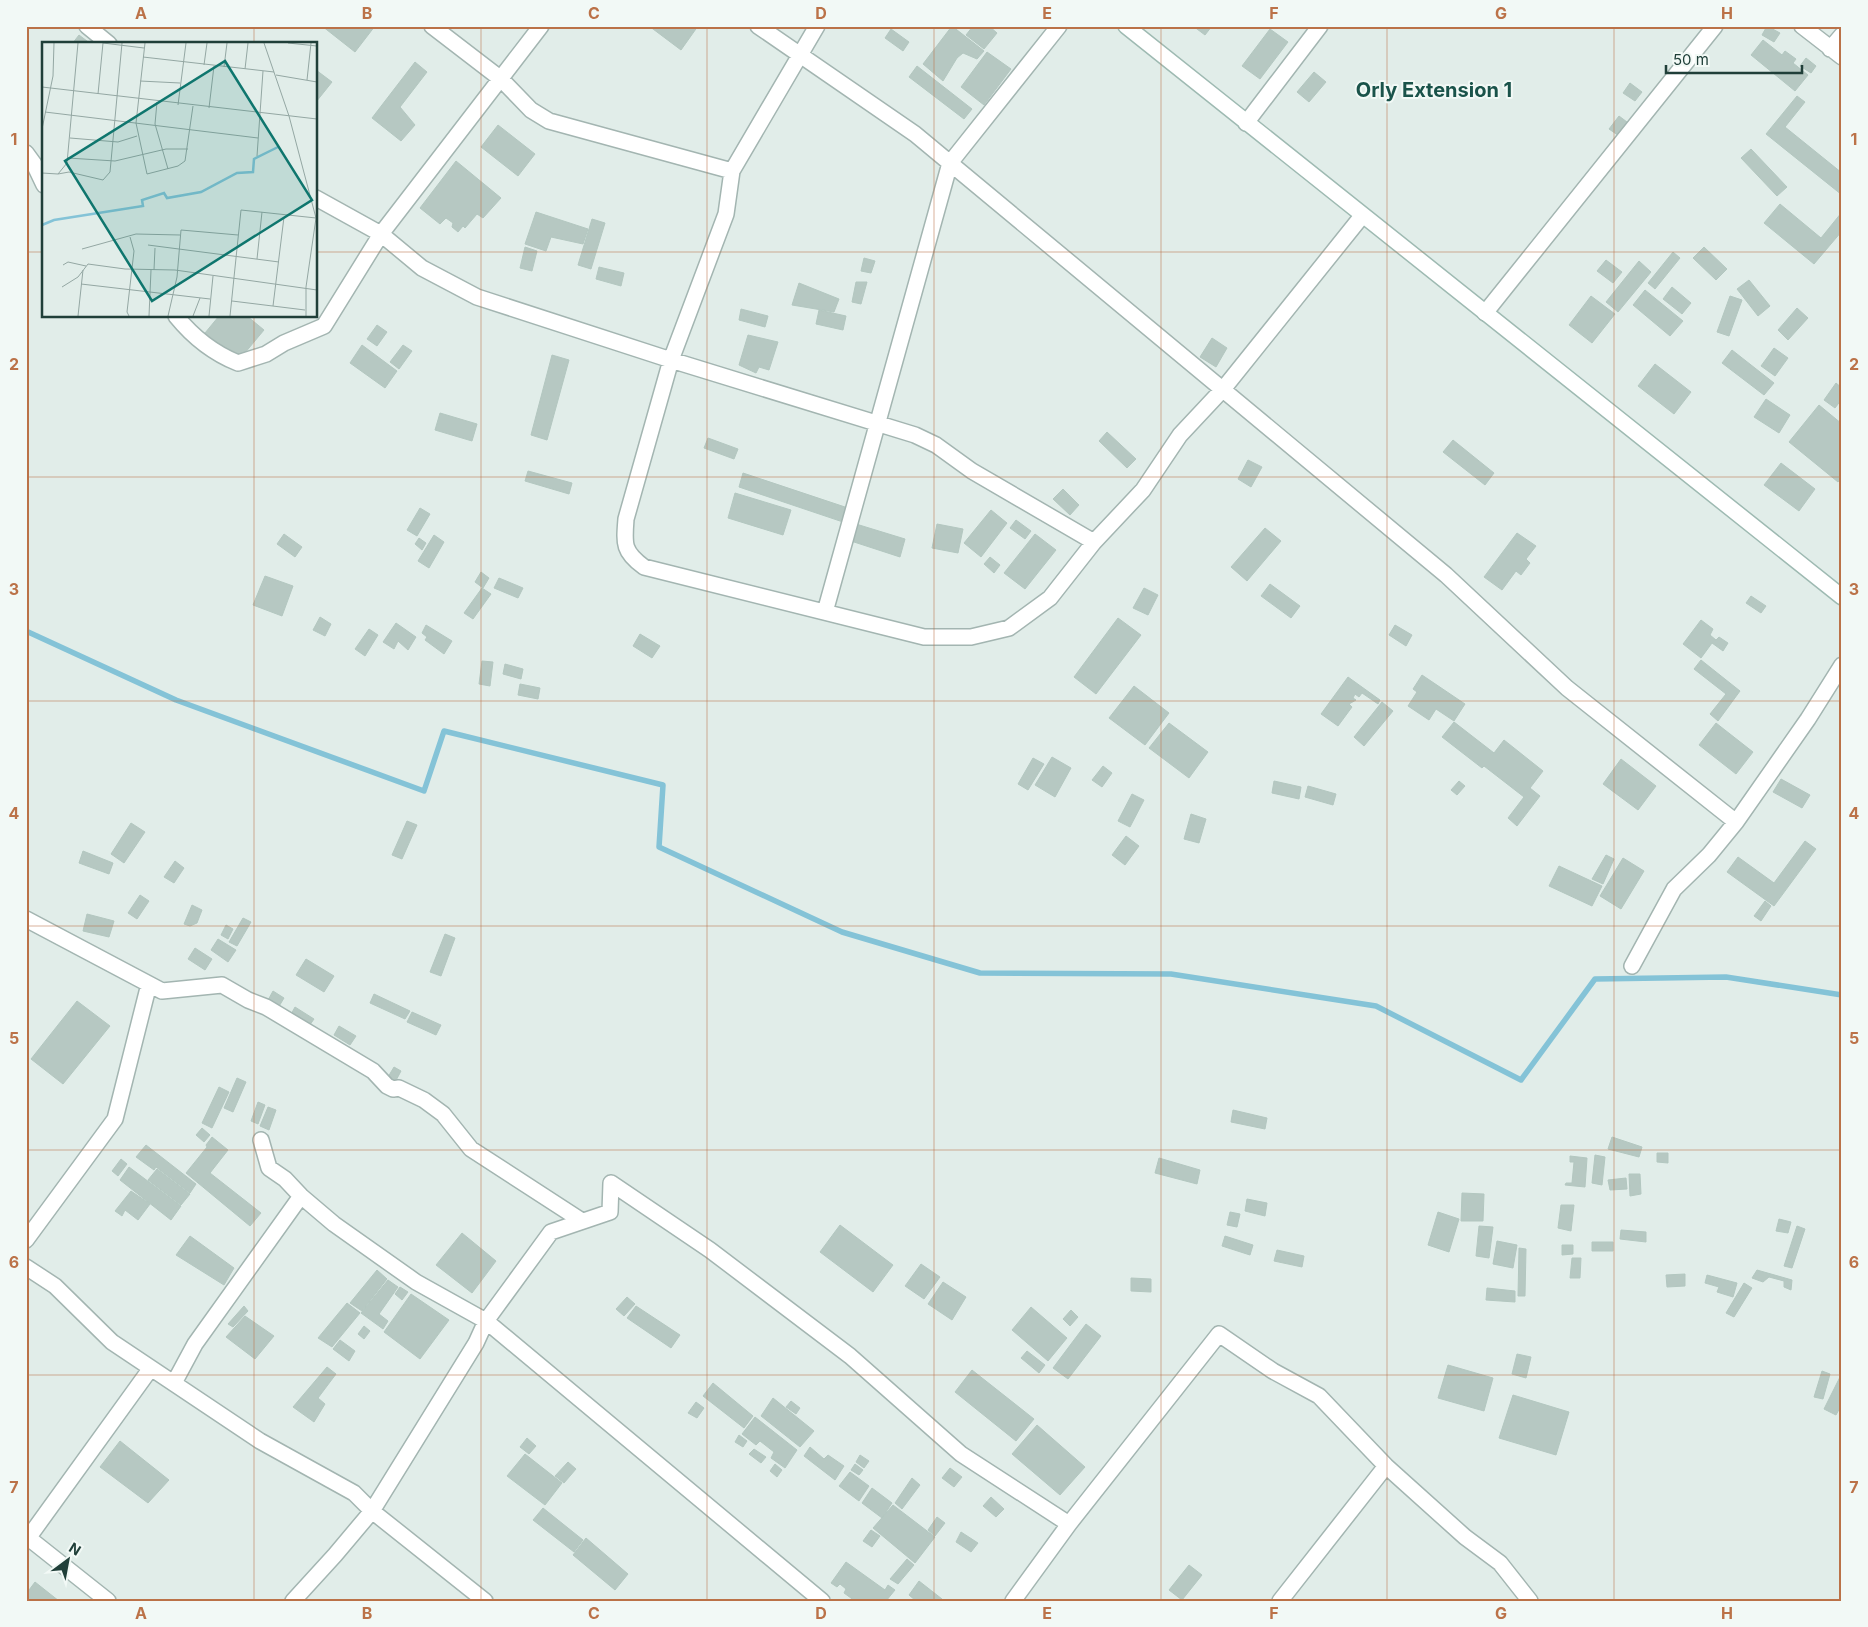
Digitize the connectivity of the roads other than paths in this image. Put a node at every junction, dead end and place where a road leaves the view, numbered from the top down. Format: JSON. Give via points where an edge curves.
{"nodes":[{"id":1,"x":88,"y":26,"type":"edge"},
{"id":2,"x":432,"y":26,"type":"edge"},
{"id":3,"x":541,"y":26,"type":"edge"},
{"id":4,"x":758,"y":26,"type":"edge"},
{"id":5,"x":817,"y":26,"type":"edge"},
{"id":6,"x":1059,"y":26,"type":"edge"},
{"id":7,"x":1126,"y":26,"type":"edge"},
{"id":8,"x":1320,"y":26,"type":"edge"},
{"id":9,"x":1716,"y":26,"type":"edge"},
{"id":10,"x":1802,"y":26,"type":"edge"},
{"id":11,"x":1842,"y":35,"type":"edge"},
{"id":12,"x":107,"y":42,"type":"edge"},
{"id":13,"x":1836,"y":53,"type":"edge"},
{"id":14,"x":798,"y":55,"type":"junction"},
{"id":15,"x":502,"y":79,"type":"junction"},
{"id":16,"x":1246,"y":122,"type":"junction"},
{"id":17,"x":26,"y":153,"type":"edge"},
{"id":18,"x":950,"y":163,"type":"junction"},
{"id":19,"x":732,"y":171,"type":"junction"},
{"id":20,"x":42,"y":181,"type":"edge"},
{"id":21,"x":318,"y":199,"type":"edge"},
{"id":22,"x":1362,"y":216,"type":"junction"},
{"id":23,"x":381,"y":234,"type":"junction"},
{"id":24,"x":1485,"y":313,"type":"junction"},
{"id":25,"x":178,"y":318,"type":"edge"},
{"id":26,"x":672,"y":360,"type":"junction"},
{"id":27,"x":1224,"y":388,"type":"junction"},
{"id":28,"x":878,"y":422,"type":"junction"},
{"id":29,"x":1094,"y":542,"type":"junction"},
{"id":30,"x":1842,"y":597,"type":"edge"},
{"id":31,"x":825,"y":612,"type":"junction"},
{"id":32,"x":1842,"y":665,"type":"edge"},
{"id":33,"x":1736,"y":822,"type":"junction"},
{"id":34,"x":26,"y":919,"type":"edge"},
{"id":35,"x":1632,"y":966,"type":"dead end"},
{"id":36,"x":149,"y":984,"type":"junction"},
{"id":37,"x":261,"y":1140,"type":"dead end"},
{"id":38,"x":301,"y":1196,"type":"junction"},
{"id":39,"x":582,"y":1221,"type":"junction"},
{"id":40,"x":26,"y":1240,"type":"edge"},
{"id":41,"x":26,"y":1267,"type":"edge"},
{"id":42,"x":486,"y":1321,"type":"junction"},
{"id":43,"x":151,"y":1368,"type":"junction"},
{"id":44,"x":174,"y":1383,"type":"junction"},
{"id":45,"x":1386,"y":1466,"type":"junction"},
{"id":46,"x":372,"y":1510,"type":"junction"},
{"id":47,"x":1068,"y":1524,"type":"junction"},
{"id":48,"x":27,"y":1538,"type":"edge"},
{"id":49,"x":108,"y":1601,"type":"edge"},
{"id":50,"x":293,"y":1601,"type":"edge"},
{"id":51,"x":485,"y":1601,"type":"edge"},
{"id":52,"x":822,"y":1601,"type":"edge"},
{"id":53,"x":1013,"y":1601,"type":"edge"},
{"id":54,"x":1280,"y":1601,"type":"edge"},
{"id":55,"x":1530,"y":1601,"type":"edge"}],
"edges":[{"from":1,"to":12,"type":"street"},
{"from":2,"to":15,"type":"street"},
{"from":3,"to":15,"type":"street"},
{"from":4,"to":14,"type":"street"},
{"from":5,"to":14,"type":"street"},
{"from":6,"to":18,"type":"street"},
{"from":7,"to":16,"type":"street"},
{"from":8,"to":16,"type":"street"},
{"from":9,"to":24,"type":"street"},
{"from":10,"to":13,"type":"street"},
{"from":11,"to":13,"type":"street"},
{"from":14,"to":18,"type":"street","via":[[915,134]]},
{"from":14,"to":19,"type":"street"},
{"from":15,"to":19,"type":"street","via":[[531,110],[549,121]]},
{"from":15,"to":23,"type":"street"},
{"from":16,"to":22,"type":"street"},
{"from":17,"to":20,"type":"street"},
{"from":18,"to":27,"type":"street"},
{"from":18,"to":28,"type":"street"},
{"from":19,"to":26,"type":"street","via":[[726,214]]},
{"from":21,"to":23,"type":"street"},
{"from":22,"to":24,"type":"street"},
{"from":22,"to":27,"type":"street"},
{"from":23,"to":25,"type":"street","via":[[324,326],[266,354],[238,363],[230,360],[190,333]]},
{"from":23,"to":26,"type":"street","via":[[422,268],[477,297]]},
{"from":24,"to":30,"type":"street"},
{"from":26,"to":28,"type":"street"},
{"from":26,"to":31,"type":"street","via":[[626,519],[624,544],[632,558],[644,567]]},
{"from":27,"to":29,"type":"street","via":[[1180,436],[1143,490]]},
{"from":27,"to":33,"type":"street","via":[[1446,575],[1567,688]]},
{"from":28,"to":29,"type":"street","via":[[936,445],[972,471]]},
{"from":28,"to":31,"type":"street"},
{"from":29,"to":31,"type":"street","via":[[1050,598],[1009,628],[971,637],[924,637]]},
{"from":32,"to":33,"type":"street"},
{"from":33,"to":35,"type":"street","via":[[1710,855],[1674,890]]},
{"from":34,"to":36,"type":"street"},
{"from":36,"to":39,"type":"street","via":[[162,991],[222,985],[266,1007],[373,1071],[387,1086],[424,1100],[443,1114],[471,1149]]},
{"from":36,"to":40,"type":"street","via":[[115,1119]]},
{"from":37,"to":38,"type":"street","via":[[269,1168]]},
{"from":38,"to":42,"type":"street","via":[[334,1224],[416,1282]]},
{"from":38,"to":44,"type":"street","via":[[195,1344]]},
{"from":39,"to":42,"type":"street","via":[[551,1232]]},
{"from":39,"to":47,"type":"street","via":[[610,1212],[611,1183],[710,1250],[850,1356],[961,1454]]},
{"from":41,"to":43,"type":"street","via":[[55,1286],[112,1342]]},
{"from":42,"to":46,"type":"street","via":[[476,1343]]},
{"from":42,"to":52,"type":"street"},
{"from":43,"to":44,"type":"street"},
{"from":43,"to":48,"type":"street"},
{"from":44,"to":46,"type":"street","via":[[260,1441],[354,1493]]},
{"from":45,"to":47,"type":"street","via":[[1319,1396],[1273,1371],[1219,1334]]},
{"from":45,"to":54,"type":"street"},
{"from":45,"to":55,"type":"street","via":[[1500,1564]]},
{"from":46,"to":50,"type":"street"},
{"from":46,"to":51,"type":"street"},
{"from":47,"to":53,"type":"street"},
{"from":48,"to":49,"type":"street"}]}
